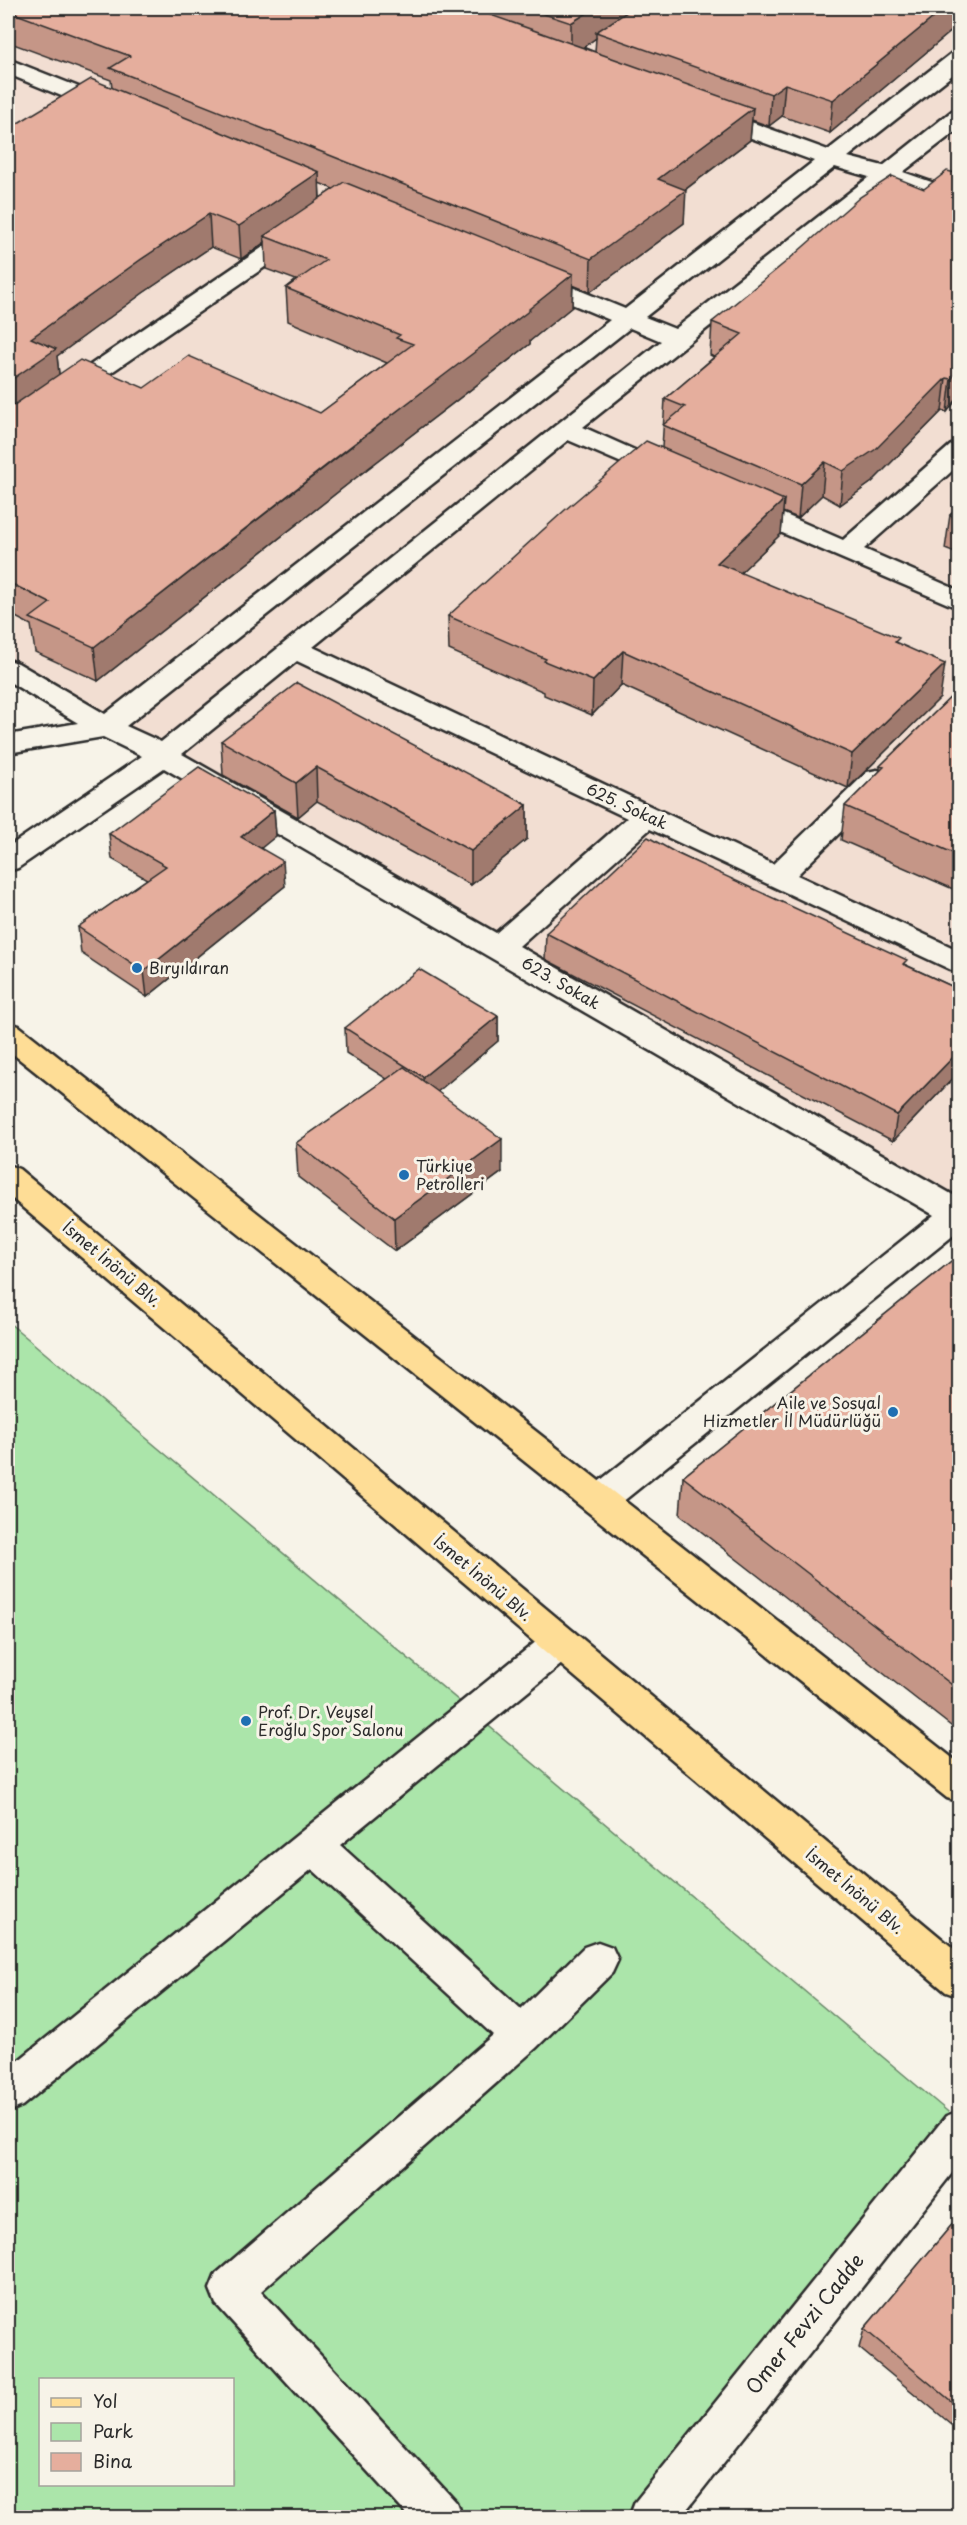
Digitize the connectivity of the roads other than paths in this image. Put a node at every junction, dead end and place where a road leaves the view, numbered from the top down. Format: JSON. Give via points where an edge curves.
{"nodes":[{"id":1,"x":960,"y":58,"type":"edge"},
{"id":2,"x":8,"y":66,"type":"edge"},
{"id":3,"x":79,"y":95,"type":"junction"},
{"id":4,"x":686,"y":106,"type":"edge"},
{"id":5,"x":52,"y":111,"type":"edge"},
{"id":6,"x":960,"y":116,"type":"edge"},
{"id":7,"x":134,"y":117,"type":"edge"},
{"id":8,"x":831,"y":159,"type":"junction"},
{"id":9,"x":886,"y":174,"type":"junction"},
{"id":10,"x":960,"y":200,"type":"edge"},
{"id":11,"x":323,"y":216,"type":"edge"},
{"id":12,"x":507,"y":269,"type":"edge"},
{"id":13,"x":628,"y":318,"type":"junction"},
{"id":14,"x":680,"y":340,"type":"junction"},
{"id":15,"x":565,"y":429,"type":"junction"},
{"id":16,"x":8,"y":432,"type":"edge"},
{"id":17,"x":960,"y":450,"type":"edge"},
{"id":18,"x":846,"y":551,"type":"junction"},
{"id":19,"x":960,"y":601,"type":"edge"},
{"id":20,"x":295,"y":649,"type":"junction"},
{"id":21,"x":8,"y":669,"type":"edge"},
{"id":22,"x":106,"y":727,"type":"junction"},
{"id":23,"x":8,"y":744,"type":"edge"},
{"id":24,"x":163,"y":755,"type":"junction"},
{"id":25,"x":893,"y":763,"type":"edge"},
{"id":26,"x":647,"y":816,"type":"junction"},
{"id":27,"x":8,"y":861,"type":"edge"},
{"id":28,"x":777,"y":877,"type":"junction"},
{"id":29,"x":499,"y":947,"type":"junction"},
{"id":30,"x":960,"y":964,"type":"edge"},
{"id":31,"x":8,"y":1034,"type":"edge"},
{"id":32,"x":8,"y":1177,"type":"edge"},
{"id":33,"x":959,"y":1212,"type":"edge"},
{"id":34,"x":599,"y":1501,"type":"junction"},
{"id":35,"x":561,"y":1643,"type":"junction"},
{"id":36,"x":960,"y":1786,"type":"edge"},
{"id":37,"x":313,"y":1845,"type":"junction"},
{"id":38,"x":598,"y":1960,"type":"dead end"},
{"id":39,"x":960,"y":1979,"type":"edge"},
{"id":40,"x":522,"y":2035,"type":"junction"},
{"id":41,"x":8,"y":2093,"type":"edge"},
{"id":42,"x":960,"y":2130,"type":"edge"},
{"id":43,"x":440,"y":2517,"type":"edge"},
{"id":44,"x":651,"y":2517,"type":"edge"}],
"edges":[{"from":1,"to":8,"type":"street"},
{"from":2,"to":3,"type":"street"},
{"from":3,"to":5,"type":"street"},
{"from":3,"to":7,"type":"street"},
{"from":4,"to":8,"type":"street"},
{"from":6,"to":9,"type":"street"},
{"from":8,"to":9,"type":"street"},
{"from":8,"to":13,"type":"street"},
{"from":9,"to":10,"type":"street"},
{"from":9,"to":14,"type":"street"},
{"from":11,"to":16,"type":"street"},
{"from":12,"to":13,"type":"street"},
{"from":13,"to":14,"type":"street"},
{"from":13,"to":22,"type":"street"},
{"from":14,"to":15,"type":"street"},
{"from":15,"to":18,"type":"street"},
{"from":15,"to":20,"type":"street"},
{"from":17,"to":18,"type":"street"},
{"from":18,"to":19,"type":"street"},
{"from":20,"to":24,"type":"street"},
{"from":20,"to":26,"type":"street","name":"625. Sokak"},
{"from":21,"to":22,"type":"street","name":"623. Sokak"},
{"from":22,"to":23,"type":"street"},
{"from":22,"to":24,"type":"street","name":"623. Sokak"},
{"from":24,"to":27,"type":"street"},
{"from":24,"to":29,"type":"street","name":"623. Sokak"},
{"from":25,"to":28,"type":"street"},
{"from":26,"to":28,"type":"street","name":"625. Sokak"},
{"from":26,"to":29,"type":"street"},
{"from":28,"to":30,"type":"street","name":"625. Sokak"},
{"from":29,"to":33,"type":"street","name":"623. Sokak"},
{"from":31,"to":34,"type":"main road"},
{"from":32,"to":35,"type":"main road","name":"İsmet İnönü Blv."},
{"from":33,"to":34,"type":"street"},
{"from":34,"to":36,"type":"main road"},
{"from":35,"to":37,"type":"street"},
{"from":35,"to":39,"type":"main road","name":"İsmet İnönü Blv."},
{"from":37,"to":40,"type":"street"},
{"from":37,"to":41,"type":"street"},
{"from":38,"to":40,"type":"street"},
{"from":40,"to":43,"type":"street","via":[[231,2289]]},
{"from":42,"to":44,"type":"street","name":"Omer Fevzi Cadde"}]}
